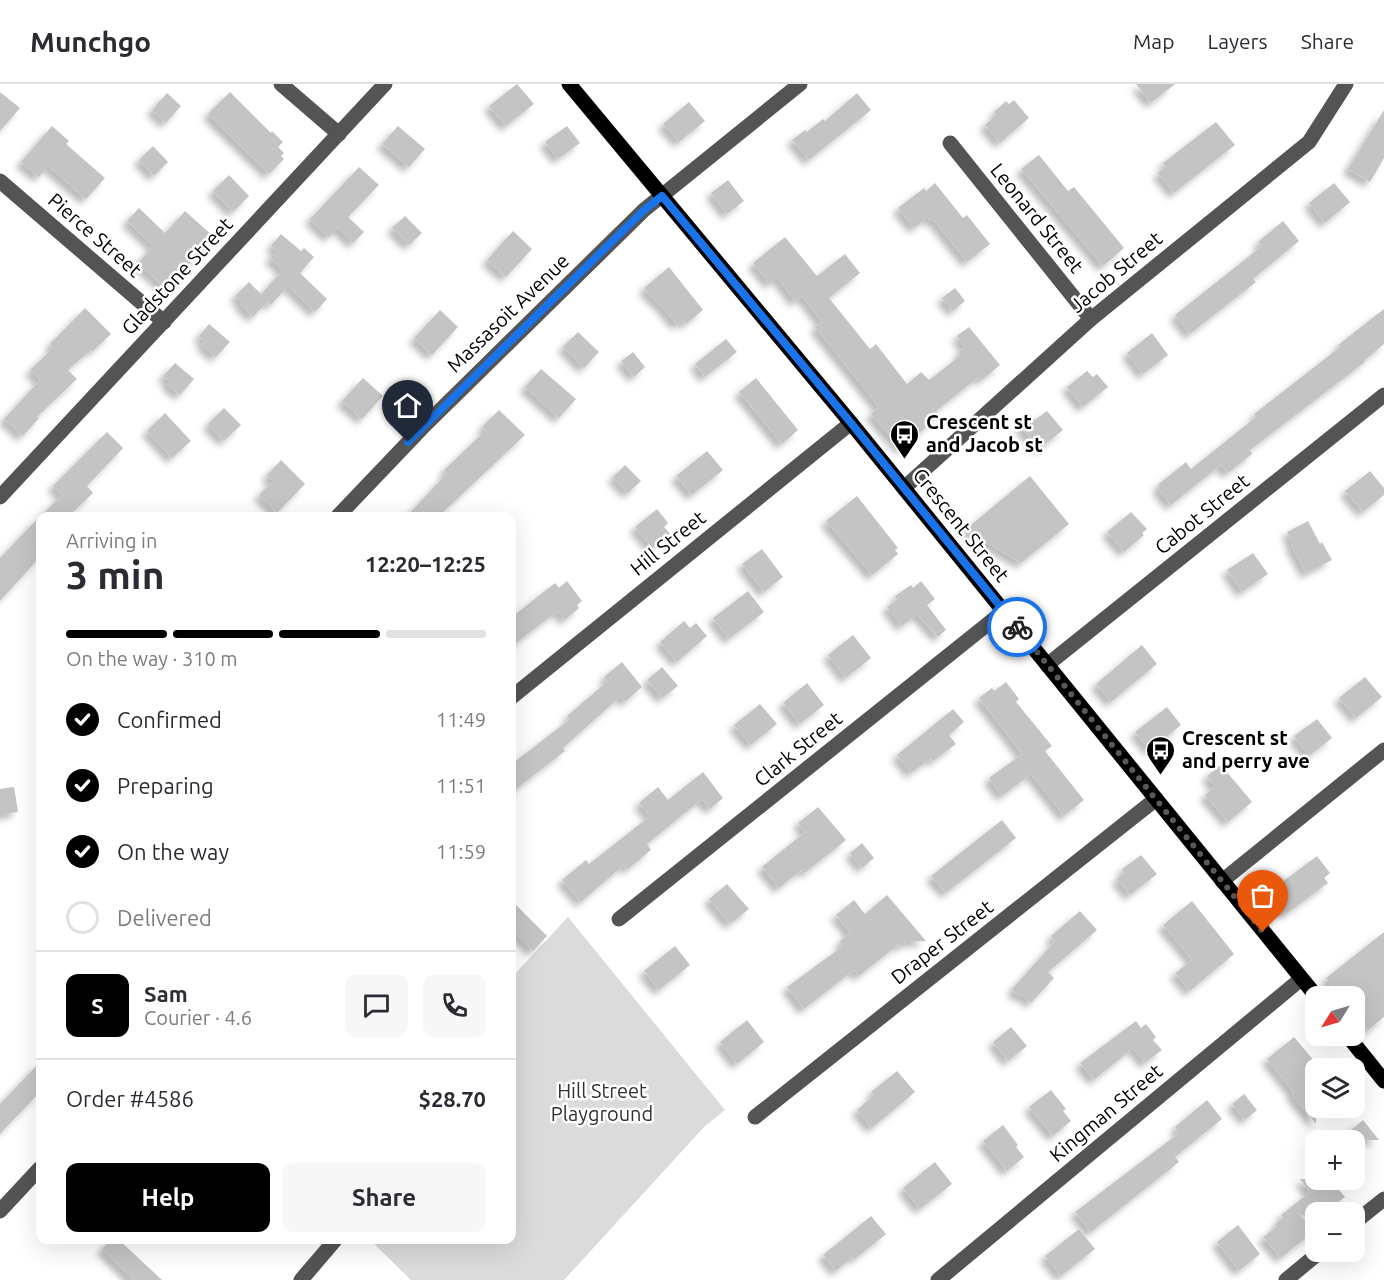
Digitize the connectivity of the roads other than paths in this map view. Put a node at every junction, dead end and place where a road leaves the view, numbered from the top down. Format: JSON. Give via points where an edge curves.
{"nodes":[{"id":1,"x":281,"y":84,"type":"edge"},
{"id":2,"x":386,"y":84,"type":"edge"},
{"id":3,"x":570,"y":84,"type":"edge"},
{"id":4,"x":800,"y":84,"type":"edge"},
{"id":5,"x":1346,"y":84,"type":"edge"},
{"id":6,"x":339,"y":134,"type":"junction"},
{"id":7,"x":950,"y":143,"type":"dead end"},
{"id":8,"x":0,"y":181,"type":"edge"},
{"id":9,"x":662,"y":196,"type":"junction"},
{"id":10,"x":1091,"y":319,"type":"junction"},
{"id":11,"x":164,"y":322,"type":"junction"},
{"id":12,"x":1384,"y":395,"type":"edge"},
{"id":13,"x":851,"y":423,"type":"junction"},
{"id":14,"x":904,"y":488,"type":"junction"},
{"id":15,"x":0,"y":497,"type":"edge"},
{"id":16,"x":342,"y":512,"type":"edge"},
{"id":17,"x":1004,"y":611,"type":"junction"},
{"id":18,"x":1047,"y":665,"type":"junction"},
{"id":19,"x":516,"y":694,"type":"edge"},
{"id":20,"x":1384,"y":750,"type":"edge"},
{"id":21,"x":1156,"y":799,"type":"junction"},
{"id":22,"x":1222,"y":881,"type":"junction"},
{"id":23,"x":619,"y":919,"type":"dead end"},
{"id":24,"x":1301,"y":979,"type":"junction"},
{"id":25,"x":1307,"y":986,"type":"edge"},
{"id":26,"x":1356,"y":1046,"type":"edge"},
{"id":27,"x":1384,"y":1081,"type":"edge"},
{"id":28,"x":755,"y":1117,"type":"dead end"},
{"id":29,"x":36,"y":1172,"type":"edge"},
{"id":30,"x":1384,"y":1199,"type":"edge"},
{"id":31,"x":0,"y":1211,"type":"edge"},
{"id":32,"x":1365,"y":1214,"type":"edge"},
{"id":33,"x":332,"y":1244,"type":"edge"},
{"id":34,"x":1310,"y":1262,"type":"edge"},
{"id":35,"x":1296,"y":1277,"type":"edge"},
{"id":36,"x":301,"y":1280,"type":"edge"},
{"id":37,"x":938,"y":1280,"type":"edge"}],
"edges":[{"from":1,"to":6,"type":"street"},
{"from":2,"to":6,"type":"street","name":"Gladstone Street"},
{"from":3,"to":9,"type":"main road","name":"Crescent Street"},
{"from":4,"to":9,"type":"street","name":"Massasoit Avenue"},
{"from":5,"to":10,"type":"street","name":"Jacob Street","via":[[1309,141]]},
{"from":6,"to":11,"type":"street","name":"Gladstone Street"},
{"from":7,"to":10,"type":"street","name":"Leonard Street"},
{"from":8,"to":11,"type":"street","name":"Pierce Street"},
{"from":9,"to":13,"type":"main road","name":"Crescent Street"},
{"from":9,"to":16,"type":"street","name":"Massasoit Avenue","via":[[422,428]]},
{"from":10,"to":14,"type":"street","name":"Jacob Street"},
{"from":11,"to":15,"type":"street","name":"Gladstone Street"},
{"from":12,"to":18,"type":"street","name":"Cabot Street"},
{"from":13,"to":14,"type":"main road","name":"Crescent Street"},
{"from":13,"to":19,"type":"street","name":"Hill Street"},
{"from":14,"to":17,"type":"main road","name":"Crescent Street"},
{"from":17,"to":18,"type":"main road","name":"Crescent Street"},
{"from":17,"to":23,"type":"street","name":"Clark Street"},
{"from":18,"to":21,"type":"main road","name":"Crescent Street"},
{"from":20,"to":22,"type":"street"},
{"from":21,"to":22,"type":"main road","name":"Crescent Street"},
{"from":21,"to":28,"type":"street","name":"Draper Street"},
{"from":22,"to":24,"type":"main road","name":"Crescent Street"},
{"from":24,"to":25,"type":"main road","name":"Crescent Street"},
{"from":24,"to":37,"type":"street","name":"Kingman Street"},
{"from":26,"to":27,"type":"main road"},
{"from":29,"to":31,"type":"street"},
{"from":30,"to":32,"type":"street"},
{"from":33,"to":36,"type":"street"},
{"from":34,"to":35,"type":"street"}]}
